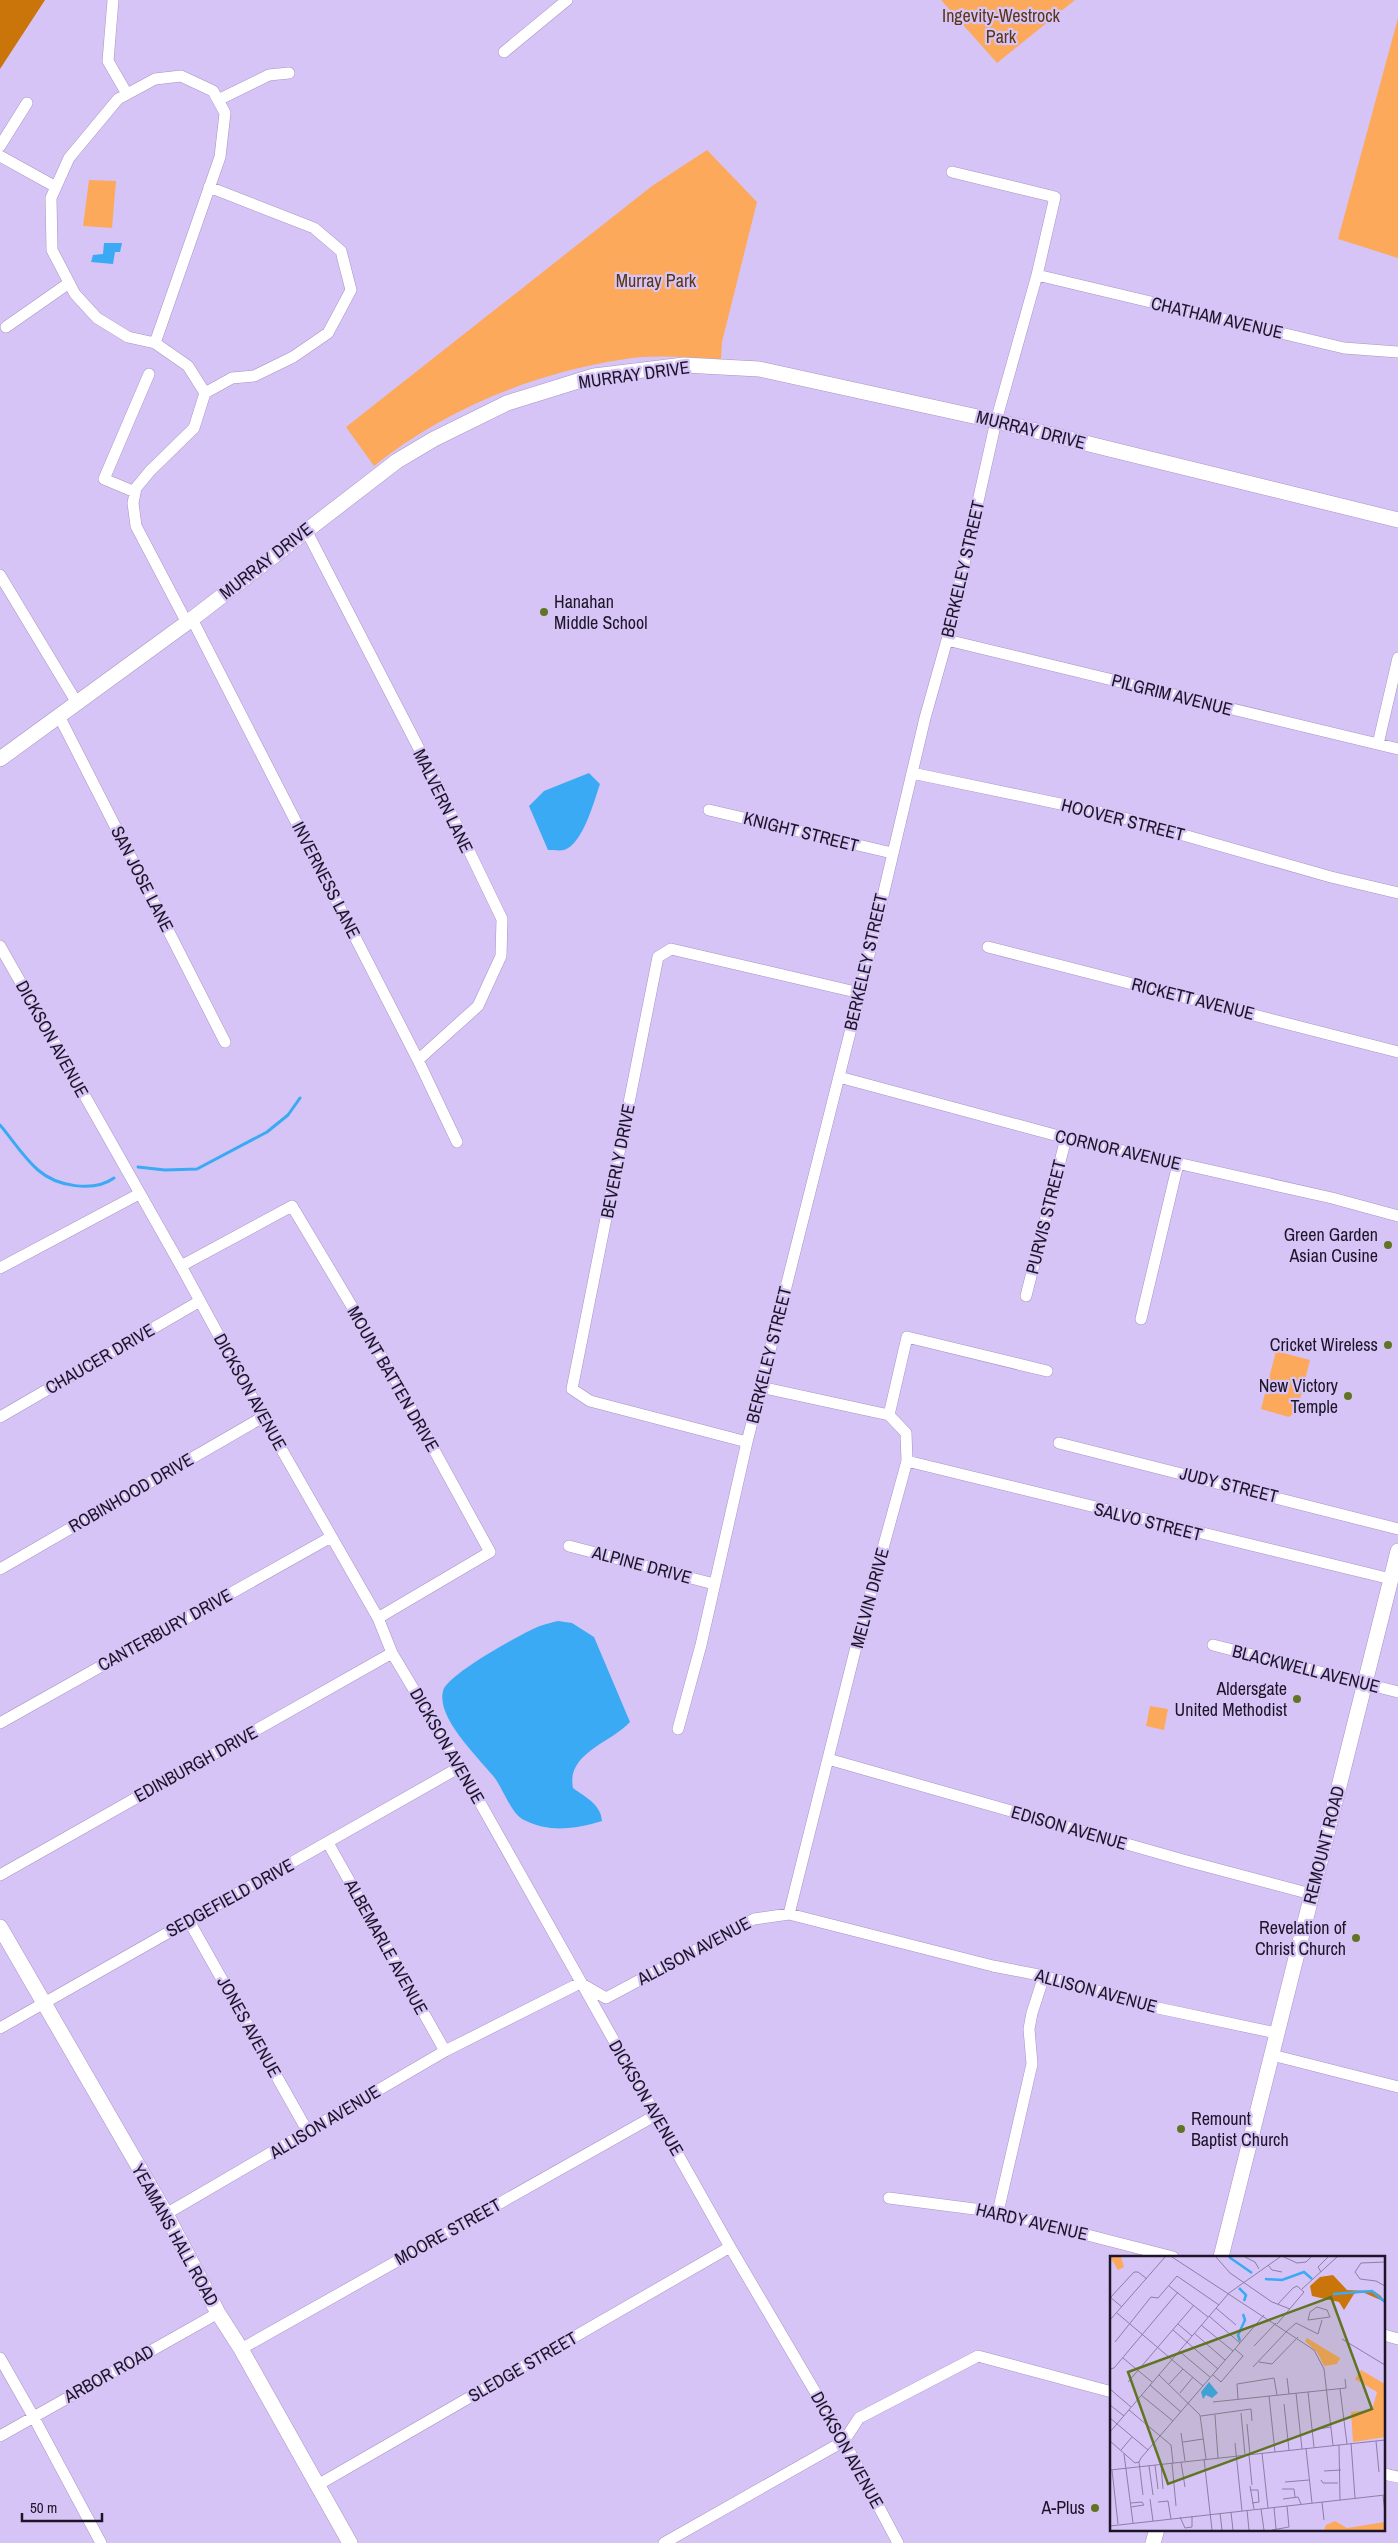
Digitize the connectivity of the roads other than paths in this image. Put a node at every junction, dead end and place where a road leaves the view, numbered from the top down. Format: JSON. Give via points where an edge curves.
{"nodes":[{"id":1,"x":113,"y":0,"type":"edge"},
{"id":2,"x":567,"y":0,"type":"edge"},
{"id":3,"x":504,"y":52,"type":"dead end"},
{"id":4,"x":289,"y":73,"type":"dead end"},
{"id":5,"x":127,"y":94,"type":"junction"},
{"id":6,"x":218,"y":100,"type":"junction"},
{"id":7,"x":27,"y":103,"type":"dead end"},
{"id":8,"x":0,"y":146,"type":"edge"},
{"id":9,"x":0,"y":156,"type":"edge"},
{"id":10,"x":952,"y":172,"type":"dead end"},
{"id":11,"x":56,"y":187,"type":"junction"},
{"id":12,"x":209,"y":187,"type":"junction"},
{"id":13,"x":1037,"y":275,"type":"junction"},
{"id":14,"x":69,"y":283,"type":"junction"},
{"id":15,"x":6,"y":327,"type":"dead end"},
{"id":16,"x":155,"y":343,"type":"junction"},
{"id":17,"x":1398,"y":352,"type":"edge"},
{"id":18,"x":150,"y":374,"type":"dead end"},
{"id":19,"x":205,"y":393,"type":"junction"},
{"id":20,"x":996,"y":421,"type":"junction"},
{"id":21,"x":135,"y":492,"type":"junction"},
{"id":22,"x":1398,"y":520,"type":"edge"},
{"id":23,"x":306,"y":530,"type":"junction"},
{"id":24,"x":0,"y":575,"type":"edge"},
{"id":25,"x":190,"y":621,"type":"junction"},
{"id":26,"x":947,"y":640,"type":"junction"},
{"id":27,"x":1398,"y":658,"type":"edge"},
{"id":28,"x":77,"y":703,"type":"junction"},
{"id":29,"x":58,"y":716,"type":"junction"},
{"id":30,"x":1378,"y":744,"type":"junction"},
{"id":31,"x":1398,"y":749,"type":"edge"},
{"id":32,"x":0,"y":760,"type":"edge"},
{"id":33,"x":912,"y":773,"type":"junction"},
{"id":34,"x":709,"y":810,"type":"dead end"},
{"id":35,"x":892,"y":854,"type":"junction"},
{"id":36,"x":1398,"y":893,"type":"edge"},
{"id":37,"x":0,"y":946,"type":"edge"},
{"id":38,"x":988,"y":947,"type":"dead end"},
{"id":39,"x":860,"y":993,"type":"junction"},
{"id":40,"x":225,"y":1042,"type":"dead end"},
{"id":41,"x":1398,"y":1052,"type":"edge"},
{"id":42,"x":418,"y":1060,"type":"junction"},
{"id":43,"x":839,"y":1077,"type":"junction"},
{"id":44,"x":1066,"y":1138,"type":"junction"},
{"id":45,"x":457,"y":1142,"type":"dead end"},
{"id":46,"x":1178,"y":1164,"type":"junction"},
{"id":47,"x":139,"y":1194,"type":"junction"},
{"id":48,"x":1398,"y":1216,"type":"edge"},
{"id":49,"x":181,"y":1266,"type":"junction"},
{"id":50,"x":0,"y":1268,"type":"edge"},
{"id":51,"x":1026,"y":1296,"type":"dead end"},
{"id":52,"x":200,"y":1301,"type":"junction"},
{"id":53,"x":1140,"y":1320,"type":"dead end"},
{"id":54,"x":1047,"y":1371,"type":"dead end"},
{"id":55,"x":760,"y":1387,"type":"junction"},
{"id":56,"x":889,"y":1416,"type":"junction"},
{"id":57,"x":0,"y":1417,"type":"edge"},
{"id":58,"x":263,"y":1417,"type":"junction"},
{"id":59,"x":747,"y":1442,"type":"junction"},
{"id":60,"x":1059,"y":1443,"type":"dead end"},
{"id":61,"x":907,"y":1461,"type":"junction"},
{"id":62,"x":1398,"y":1528,"type":"edge"},
{"id":63,"x":331,"y":1537,"type":"junction"},
{"id":64,"x":569,"y":1546,"type":"dead end"},
{"id":65,"x":1398,"y":1550,"type":"edge"},
{"id":66,"x":0,"y":1569,"type":"edge"},
{"id":67,"x":1391,"y":1579,"type":"junction"},
{"id":68,"x":714,"y":1584,"type":"junction"},
{"id":69,"x":378,"y":1618,"type":"junction"},
{"id":70,"x":1213,"y":1645,"type":"dead end"},
{"id":71,"x":392,"y":1654,"type":"junction"},
{"id":72,"x":1365,"y":1684,"type":"junction"},
{"id":73,"x":1398,"y":1692,"type":"edge"},
{"id":74,"x":0,"y":1723,"type":"edge"},
{"id":75,"x":678,"y":1729,"type":"dead end"},
{"id":76,"x":828,"y":1759,"type":"junction"},
{"id":77,"x":460,"y":1767,"type":"junction"},
{"id":78,"x":328,"y":1844,"type":"junction"},
{"id":79,"x":0,"y":1875,"type":"edge"},
{"id":80,"x":1311,"y":1894,"type":"junction"},
{"id":81,"x":789,"y":1914,"type":"junction"},
{"id":82,"x":189,"y":1921,"type":"junction"},
{"id":83,"x":0,"y":1927,"type":"edge"},
{"id":84,"x":1044,"y":1976,"type":"junction"},
{"id":85,"x":580,"y":1983,"type":"junction"},
{"id":86,"x":42,"y":2004,"type":"junction"},
{"id":87,"x":0,"y":2028,"type":"edge"},
{"id":88,"x":1276,"y":2033,"type":"junction"},
{"id":89,"x":445,"y":2050,"type":"junction"},
{"id":90,"x":1272,"y":2054,"type":"junction"},
{"id":91,"x":1398,"y":2087,"type":"edge"},
{"id":92,"x":656,"y":2115,"type":"junction"},
{"id":93,"x":308,"y":2132,"type":"junction"},
{"id":94,"x":889,"y":2198,"type":"dead end"},
{"id":95,"x":998,"y":2212,"type":"junction"},
{"id":96,"x":166,"y":2214,"type":"junction"},
{"id":97,"x":730,"y":2247,"type":"junction"},
{"id":98,"x":1169,"y":2256,"type":"edge"},
{"id":99,"x":1221,"y":2256,"type":"edge"},
{"id":100,"x":218,"y":2314,"type":"junction"},
{"id":101,"x":241,"y":2349,"type":"junction"},
{"id":102,"x":0,"y":2358,"type":"edge"},
{"id":103,"x":1110,"y":2391,"type":"edge"},
{"id":104,"x":33,"y":2416,"type":"junction"},
{"id":105,"x":0,"y":2436,"type":"edge"},
{"id":106,"x":844,"y":2441,"type":"junction"},
{"id":107,"x":316,"y":2486,"type":"junction"},
{"id":108,"x":1157,"y":2530,"type":"edge"},
{"id":109,"x":101,"y":2543,"type":"edge"},
{"id":110,"x":350,"y":2543,"type":"edge"},
{"id":111,"x":664,"y":2543,"type":"edge"},
{"id":112,"x":898,"y":2543,"type":"edge"},
{"id":113,"x":1154,"y":2543,"type":"edge"}],
"edges":[{"from":1,"to":5,"type":"street","via":[[108,61]]},
{"from":2,"to":3,"type":"street"},
{"from":4,"to":6,"type":"street","via":[[269,75]]},
{"from":5,"to":6,"type":"street","via":[[155,79],[181,76],[213,91]]},
{"from":5,"to":11,"type":"street","via":[[118,99],[69,158]]},
{"from":6,"to":12,"type":"street","via":[[225,113],[220,157]]},
{"from":7,"to":8,"type":"street"},
{"from":9,"to":11,"type":"street"},
{"from":10,"to":13,"type":"street","name":"BERKELEY STREET","via":[[1055,197]]},
{"from":11,"to":14,"type":"street","via":[[51,198],[52,250]]},
{"from":12,"to":16,"type":"street"},
{"from":12,"to":19,"type":"street","via":[[314,228],[341,251],[351,290],[328,333],[293,357],[254,376],[232,378]]},
{"from":13,"to":17,"type":"street","name":"CHATHAM AVENUE","via":[[1344,348]]},
{"from":13,"to":20,"type":"street","name":"BERKELEY STREET"},
{"from":14,"to":15,"type":"street"},
{"from":14,"to":16,"type":"street","via":[[96,318],[128,337]]},
{"from":16,"to":19,"type":"street","via":[[188,366]]},
{"from":18,"to":21,"type":"street","via":[[104,479]]},
{"from":19,"to":21,"type":"street","via":[[194,428],[150,471]]},
{"from":20,"to":22,"type":"street","name":"MURRAY DRIVE"},
{"from":20,"to":23,"type":"street","name":"MURRAY DRIVE","via":[[759,369],[684,365],[594,376],[507,403],[434,439],[381,472]]},
{"from":20,"to":26,"type":"street","name":"BERKELEY STREET"},
{"from":21,"to":25,"type":"street","name":"INVERNESS LANE","via":[[136,526]]},
{"from":23,"to":25,"type":"street","name":"MURRAY DRIVE"},
{"from":23,"to":42,"type":"street","name":"MALVERN LANE","via":[[430,770],[502,920],[501,956],[478,1006]]},
{"from":24,"to":28,"type":"street"},
{"from":25,"to":28,"type":"street","name":"MURRAY DRIVE"},
{"from":25,"to":42,"type":"street","name":"INVERNESS LANE"},
{"from":26,"to":30,"type":"street","name":"PILGRIM AVENUE"},
{"from":26,"to":33,"type":"street","name":"BERKELEY STREET"},
{"from":27,"to":30,"type":"street"},
{"from":28,"to":29,"type":"street","name":"MURRAY DRIVE"},
{"from":29,"to":32,"type":"street","name":"MURRAY DRIVE"},
{"from":29,"to":40,"type":"street","name":"SAN JOSE LANE"},
{"from":30,"to":31,"type":"street","name":"PILGRIM AVENUE"},
{"from":33,"to":35,"type":"street","name":"BERKELEY STREET"},
{"from":33,"to":36,"type":"street","name":"HOOVER STREET","via":[[1113,815]]},
{"from":34,"to":35,"type":"street","name":"KNIGHT STREET"},
{"from":35,"to":39,"type":"street","name":"BERKELEY STREET"},
{"from":37,"to":47,"type":"street","name":"DICKSON AVENUE"},
{"from":38,"to":41,"type":"street","name":"RICKETT AVENUE"},
{"from":39,"to":43,"type":"street","name":"BERKELEY STREET"},
{"from":39,"to":59,"type":"street","name":"BEVERLY DRIVE","via":[[671,949],[658,958],[572,1390],[590,1401]]},
{"from":42,"to":45,"type":"street","name":"INVERNESS LANE"},
{"from":43,"to":44,"type":"street","name":"CORNOR AVENUE"},
{"from":43,"to":55,"type":"street","name":"BERKELEY STREET"},
{"from":44,"to":46,"type":"street","name":"CORNOR AVENUE"},
{"from":44,"to":51,"type":"street","name":"PURVIS STREET"},
{"from":46,"to":48,"type":"street","name":"CORNOR AVENUE"},
{"from":46,"to":53,"type":"street"},
{"from":47,"to":49,"type":"street","name":"DICKSON AVENUE"},
{"from":47,"to":50,"type":"street"},
{"from":49,"to":52,"type":"street","name":"DICKSON AVENUE"},
{"from":49,"to":69,"type":"street","name":"MOUNT BATTEN DRIVE","via":[[292,1206],[394,1377],[490,1552]]},
{"from":52,"to":57,"type":"street","name":"CHAUCER DRIVE"},
{"from":52,"to":58,"type":"street","name":"DICKSON AVENUE"},
{"from":54,"to":56,"type":"street","via":[[907,1337]]},
{"from":55,"to":56,"type":"street"},
{"from":55,"to":59,"type":"street","name":"BERKELEY STREET"},
{"from":56,"to":61,"type":"street","name":"MELVIN DRIVE","via":[[906,1433]]},
{"from":58,"to":63,"type":"street","name":"DICKSON AVENUE"},
{"from":58,"to":66,"type":"street","name":"ROBINHOOD DRIVE"},
{"from":59,"to":68,"type":"street","name":"BERKELEY STREET"},
{"from":60,"to":62,"type":"street","name":"JUDY STREET"},
{"from":61,"to":67,"type":"street","name":"SALVO STREET"},
{"from":61,"to":76,"type":"street","name":"MELVIN DRIVE"},
{"from":63,"to":69,"type":"street","name":"DICKSON AVENUE"},
{"from":63,"to":74,"type":"street","name":"CANTERBURY DRIVE"},
{"from":64,"to":68,"type":"street","name":"ALPINE DRIVE"},
{"from":65,"to":67,"type":"street","name":"REMOUNT ROAD"},
{"from":67,"to":72,"type":"street","name":"REMOUNT ROAD"},
{"from":68,"to":75,"type":"street","name":"BERKELEY STREET"},
{"from":69,"to":71,"type":"street","name":"DICKSON AVENUE"},
{"from":70,"to":72,"type":"street","name":"BLACKWELL AVENUE"},
{"from":71,"to":77,"type":"street","name":"DICKSON AVENUE"},
{"from":71,"to":79,"type":"street","name":"EDINBURGH DRIVE"},
{"from":72,"to":73,"type":"street","name":"BLACKWELL AVENUE"},
{"from":72,"to":80,"type":"street","name":"REMOUNT ROAD"},
{"from":76,"to":80,"type":"street","name":"EDISON AVENUE"},
{"from":76,"to":81,"type":"street","name":"MELVIN DRIVE"},
{"from":77,"to":78,"type":"street","name":"SEDGEFIELD DRIVE"},
{"from":77,"to":85,"type":"street","name":"DICKSON AVENUE"},
{"from":78,"to":82,"type":"street","name":"SEDGEFIELD DRIVE"},
{"from":78,"to":89,"type":"street","name":"ALBEMARLE AVENUE"},
{"from":80,"to":88,"type":"street","name":"REMOUNT ROAD"},
{"from":81,"to":84,"type":"street","name":"ALLISON AVENUE"},
{"from":81,"to":85,"type":"street","name":"ALLISON AVENUE","via":[[754,1919],[606,1998]]},
{"from":82,"to":86,"type":"street","name":"SEDGEFIELD DRIVE"},
{"from":82,"to":93,"type":"street","name":"JONES AVENUE"},
{"from":83,"to":86,"type":"street","name":"YEAMANS HALL ROAD"},
{"from":84,"to":88,"type":"street","name":"ALLISON AVENUE","via":[[1158,2008]]},
{"from":84,"to":95,"type":"street","via":[[1029,2029],[1032,2064]]},
{"from":85,"to":89,"type":"street","name":"ALLISON AVENUE"},
{"from":85,"to":92,"type":"street","name":"DICKSON AVENUE"},
{"from":86,"to":87,"type":"street","name":"SEDGEFIELD DRIVE"},
{"from":86,"to":96,"type":"street","name":"YEAMANS HALL ROAD"},
{"from":88,"to":90,"type":"street","name":"REMOUNT ROAD"},
{"from":89,"to":93,"type":"street","name":"ALLISON AVENUE"},
{"from":90,"to":91,"type":"street"},
{"from":90,"to":99,"type":"street","name":"REMOUNT ROAD"},
{"from":92,"to":97,"type":"street","name":"DICKSON AVENUE"},
{"from":92,"to":101,"type":"street","name":"MOORE STREET"},
{"from":93,"to":96,"type":"street","name":"ALLISON AVENUE"},
{"from":94,"to":95,"type":"street","name":"HARDY AVENUE"},
{"from":95,"to":98,"type":"street","name":"HARDY AVENUE"},
{"from":96,"to":100,"type":"street","name":"YEAMANS HALL ROAD"},
{"from":97,"to":106,"type":"street","name":"DICKSON AVENUE"},
{"from":97,"to":107,"type":"street","name":"SLEDGE STREET"},
{"from":100,"to":101,"type":"street","name":"YEAMANS HALL ROAD"},
{"from":100,"to":104,"type":"street","name":"ARBOR ROAD"},
{"from":101,"to":107,"type":"street","name":"YEAMANS HALL ROAD"},
{"from":102,"to":104,"type":"street"},
{"from":103,"to":106,"type":"street","via":[[978,2356],[860,2418]]},
{"from":104,"to":105,"type":"street","name":"ARBOR ROAD"},
{"from":104,"to":109,"type":"street"},
{"from":106,"to":111,"type":"street"},
{"from":106,"to":112,"type":"street","name":"DICKSON AVENUE"},
{"from":107,"to":110,"type":"street","name":"YEAMANS HALL ROAD"},
{"from":108,"to":113,"type":"street"}]}
